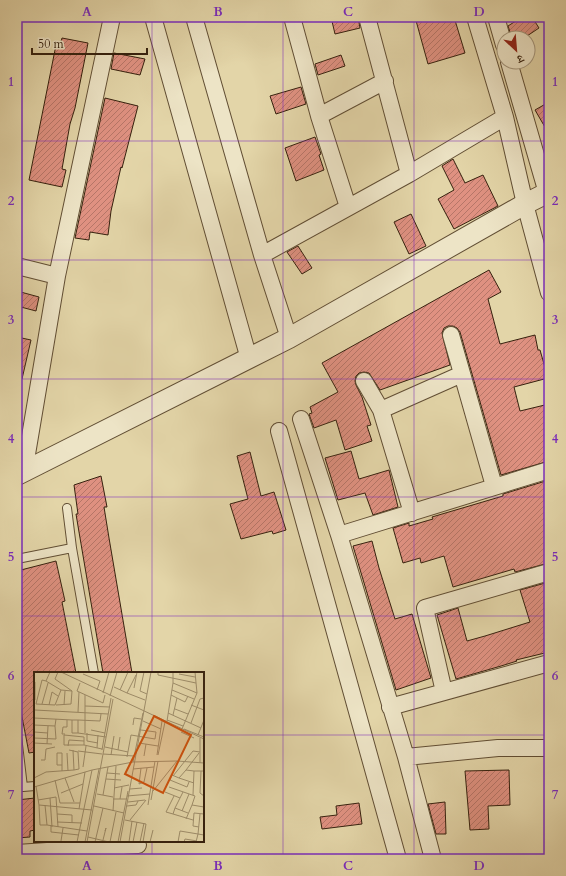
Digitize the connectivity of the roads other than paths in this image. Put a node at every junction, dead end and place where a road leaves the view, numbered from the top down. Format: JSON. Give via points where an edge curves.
{"nodes":[{"id":1,"x":112,"y":17,"type":"edge"},
{"id":2,"x":153,"y":17,"type":"edge"},
{"id":3,"x":194,"y":17,"type":"edge"},
{"id":4,"x":292,"y":17,"type":"edge"},
{"id":5,"x":367,"y":17,"type":"edge"},
{"id":6,"x":475,"y":17,"type":"edge"},
{"id":7,"x":496,"y":17,"type":"edge"},
{"id":8,"x":500,"y":30,"type":"edge"},
{"id":9,"x":511,"y":70,"type":"edge"},
{"id":10,"x":385,"y":81,"type":"junction"},
{"id":11,"x":319,"y":116,"type":"junction"},
{"id":12,"x":505,"y":117,"type":"junction"},
{"id":13,"x":409,"y":174,"type":"junction"},
{"id":14,"x":548,"y":195,"type":"edge"},
{"id":15,"x":525,"y":204,"type":"junction"},
{"id":16,"x":348,"y":207,"type":"junction"},
{"id":17,"x":262,"y":255,"type":"junction"},
{"id":18,"x":17,"y":266,"type":"edge"},
{"id":19,"x":57,"y":276,"type":"junction"},
{"id":20,"x":549,"y":293,"type":"edge"},
{"id":21,"x":451,"y":335,"type":"dead end"},
{"id":22,"x":289,"y":338,"type":"junction"},
{"id":23,"x":249,"y":359,"type":"junction"},
{"id":24,"x":462,"y":374,"type":"junction"},
{"id":25,"x":364,"y":381,"type":"dead end"},
{"id":26,"x":381,"y":410,"type":"junction"},
{"id":27,"x":301,"y":420,"type":"dead end"},
{"id":28,"x":279,"y":431,"type":"dead end"},
{"id":29,"x":549,"y":470,"type":"edge"},
{"id":30,"x":21,"y":474,"type":"edge"},
{"id":31,"x":494,"y":486,"type":"junction"},
{"id":32,"x":67,"y":508,"type":"dead end"},
{"id":33,"x":412,"y":513,"type":"junction"},
{"id":34,"x":339,"y":535,"type":"junction"},
{"id":35,"x":72,"y":548,"type":"junction"},
{"id":36,"x":17,"y":559,"type":"edge"},
{"id":37,"x":549,"y":572,"type":"edge"},
{"id":38,"x":549,"y":663,"type":"edge"},
{"id":39,"x":94,"y":672,"type":"edge"},
{"id":40,"x":444,"y":692,"type":"junction"},
{"id":41,"x":390,"y":707,"type":"junction"},
{"id":42,"x":17,"y":736,"type":"edge"},
{"id":43,"x":549,"y":748,"type":"edge"},
{"id":44,"x":406,"y":757,"type":"junction"},
{"id":45,"x":34,"y":786,"type":"edge"},
{"id":46,"x":20,"y":787,"type":"edge"},
{"id":47,"x":138,"y":845,"type":"dead end"},
{"id":48,"x":17,"y":853,"type":"edge"},
{"id":49,"x":398,"y":859,"type":"edge"},
{"id":50,"x":433,"y":859,"type":"edge"}],
"edges":[{"from":1,"to":19,"type":"street"},
{"from":2,"to":23,"type":"street"},
{"from":3,"to":17,"type":"street"},
{"from":4,"to":11,"type":"street"},
{"from":5,"to":10,"type":"street"},
{"from":6,"to":12,"type":"street"},
{"from":7,"to":8,"type":"street"},
{"from":9,"to":14,"type":"street"},
{"from":10,"to":11,"type":"street"},
{"from":10,"to":13,"type":"street"},
{"from":11,"to":16,"type":"street"},
{"from":12,"to":13,"type":"street"},
{"from":12,"to":15,"type":"street"},
{"from":13,"to":16,"type":"street"},
{"from":14,"to":15,"type":"street"},
{"from":15,"to":20,"type":"street"},
{"from":15,"to":22,"type":"street"},
{"from":16,"to":17,"type":"street"},
{"from":17,"to":22,"type":"street"},
{"from":18,"to":19,"type":"street"},
{"from":19,"to":30,"type":"street"},
{"from":21,"to":24,"type":"street"},
{"from":22,"to":23,"type":"street"},
{"from":23,"to":30,"type":"street"},
{"from":24,"to":26,"type":"street"},
{"from":24,"to":31,"type":"street"},
{"from":25,"to":26,"type":"street"},
{"from":26,"to":33,"type":"street"},
{"from":27,"to":34,"type":"street"},
{"from":28,"to":49,"type":"street"},
{"from":29,"to":31,"type":"street"},
{"from":31,"to":33,"type":"street"},
{"from":32,"to":35,"type":"lane"},
{"from":33,"to":34,"type":"street"},
{"from":34,"to":41,"type":"street"},
{"from":35,"to":36,"type":"lane"},
{"from":35,"to":39,"type":"lane"},
{"from":37,"to":40,"type":"street","via":[[424,608]]},
{"from":38,"to":40,"type":"street"},
{"from":40,"to":41,"type":"street"},
{"from":41,"to":44,"type":"street"},
{"from":42,"to":46,"type":"lane"},
{"from":43,"to":44,"type":"street","via":[[498,748]]},
{"from":44,"to":50,"type":"street"},
{"from":45,"to":46,"type":"lane"},
{"from":47,"to":48,"type":"street"}]}
